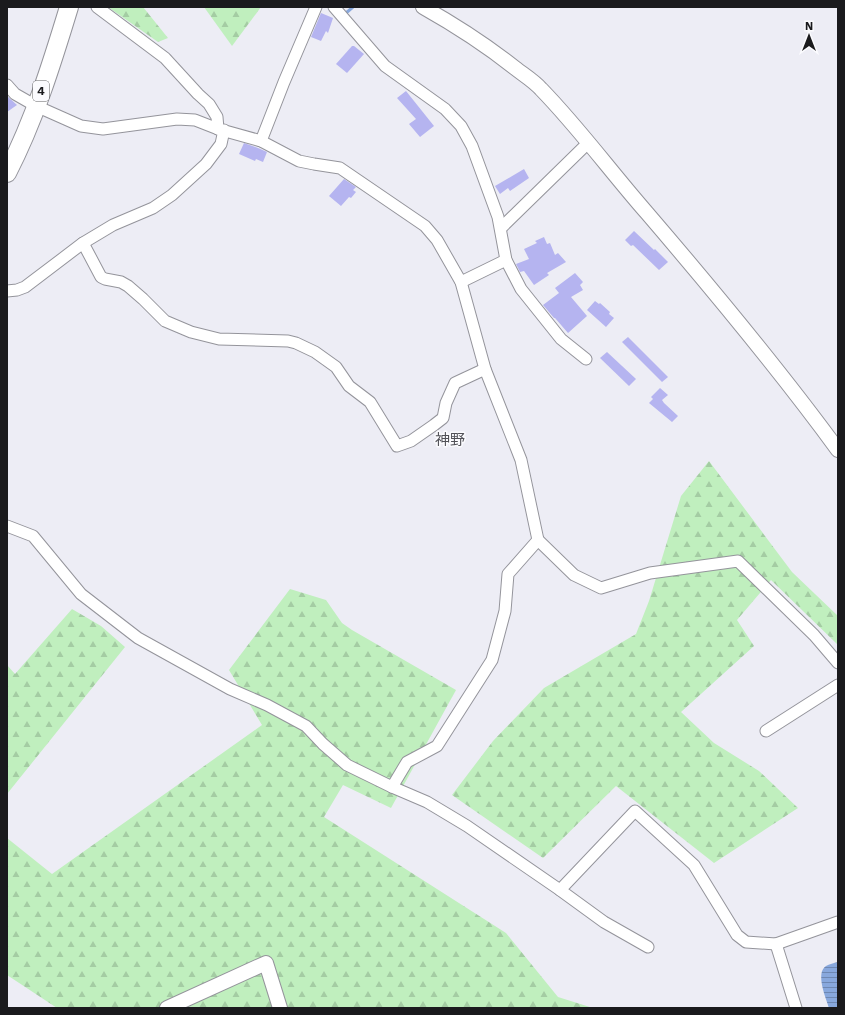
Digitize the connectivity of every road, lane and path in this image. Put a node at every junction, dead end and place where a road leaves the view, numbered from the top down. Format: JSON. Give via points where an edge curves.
{"nodes":[{"id":1,"x":69,"y":7,"type":"edge"},
{"id":2,"x":97,"y":7,"type":"edge"},
{"id":3,"x":316,"y":7,"type":"edge"},
{"id":4,"x":334,"y":7,"type":"edge"},
{"id":5,"x":423,"y":7,"type":"edge"},
{"id":6,"x":7,"y":85,"type":"edge"},
{"id":7,"x":36,"y":106,"type":"junction"},
{"id":8,"x":221,"y":130,"type":"junction"},
{"id":9,"x":261,"y":141,"type":"junction"},
{"id":10,"x":589,"y":142,"type":"junction"},
{"id":11,"x":7,"y":173,"type":"edge"},
{"id":12,"x":501,"y":228,"type":"junction"},
{"id":13,"x":83,"y":243,"type":"junction"},
{"id":14,"x":506,"y":260,"type":"junction"},
{"id":15,"x":462,"y":282,"type":"junction"},
{"id":16,"x":7,"y":291,"type":"edge"},
{"id":17,"x":586,"y":359,"type":"dead end"},
{"id":18,"x":484,"y":369,"type":"junction"},
{"id":19,"x":838,"y":450,"type":"edge"},
{"id":20,"x":7,"y":526,"type":"edge"},
{"id":21,"x":538,"y":540,"type":"junction"},
{"id":22,"x":838,"y":663,"type":"edge"},
{"id":23,"x":838,"y":685,"type":"edge"},
{"id":24,"x":766,"y":731,"type":"dead end"},
{"id":25,"x":392,"y":787,"type":"junction"},
{"id":26,"x":560,"y":890,"type":"junction"},
{"id":27,"x":838,"y":922,"type":"edge"},
{"id":28,"x":776,"y":944,"type":"junction"},
{"id":29,"x":648,"y":947,"type":"dead end"},
{"id":30,"x":166,"y":1008,"type":"edge"},
{"id":31,"x":280,"y":1008,"type":"edge"},
{"id":32,"x":796,"y":1008,"type":"edge"}],
"edges":[{"from":1,"to":7,"type":"main road","number":"4"},
{"from":2,"to":8,"type":"street","via":[[165,58],[209,104]]},
{"from":3,"to":9,"type":"street"},
{"from":4,"to":12,"type":"street","via":[[385,66],[445,109],[461,126],[480,166]]},
{"from":5,"to":10,"type":"street","via":[[494,52],[540,88]]},
{"from":6,"to":7,"type":"street","via":[[15,94]]},
{"from":7,"to":8,"type":"street","via":[[81,126],[103,129],[178,118],[194,120]]},
{"from":7,"to":11,"type":"main road","number":"4"},
{"from":8,"to":9,"type":"street"},
{"from":8,"to":13,"type":"street","via":[[221,144],[206,164],[172,195],[153,208],[114,225]]},
{"from":9,"to":15,"type":"street","via":[[299,160],[340,168],[425,226],[437,240]]},
{"from":10,"to":12,"type":"street"},
{"from":10,"to":19,"type":"street","via":[[780,373]]},
{"from":12,"to":14,"type":"street"},
{"from":13,"to":16,"type":"street","via":[[25,288]]},
{"from":13,"to":18,"type":"street","via":[[101,277],[128,286],[166,321],[191,332],[219,339],[288,341],[315,352],[336,367],[349,386],[370,402],[397,446],[410,441],[443,418],[446,403],[455,383]]},
{"from":14,"to":15,"type":"street"},
{"from":14,"to":17,"type":"street","via":[[521,289],[561,338]]},
{"from":15,"to":18,"type":"street"},
{"from":18,"to":21,"type":"street","via":[[522,460]]},
{"from":20,"to":25,"type":"street","via":[[34,536],[81,594],[138,638],[230,689],[306,726],[347,765]]},
{"from":21,"to":22,"type":"street","via":[[574,575],[600,588],[650,573],[738,561],[814,635]]},
{"from":21,"to":25,"type":"street","via":[[508,574],[505,611],[492,660],[437,746],[407,762]]},
{"from":23,"to":24,"type":"street"},
{"from":25,"to":26,"type":"street","via":[[426,802],[467,826]]},
{"from":26,"to":28,"type":"street","via":[[635,811],[694,865],[737,936],[746,942]]},
{"from":26,"to":29,"type":"street","via":[[604,922]]},
{"from":27,"to":28,"type":"street"},
{"from":28,"to":32,"type":"street"},
{"from":30,"to":31,"type":"street","via":[[266,963]]}]}
